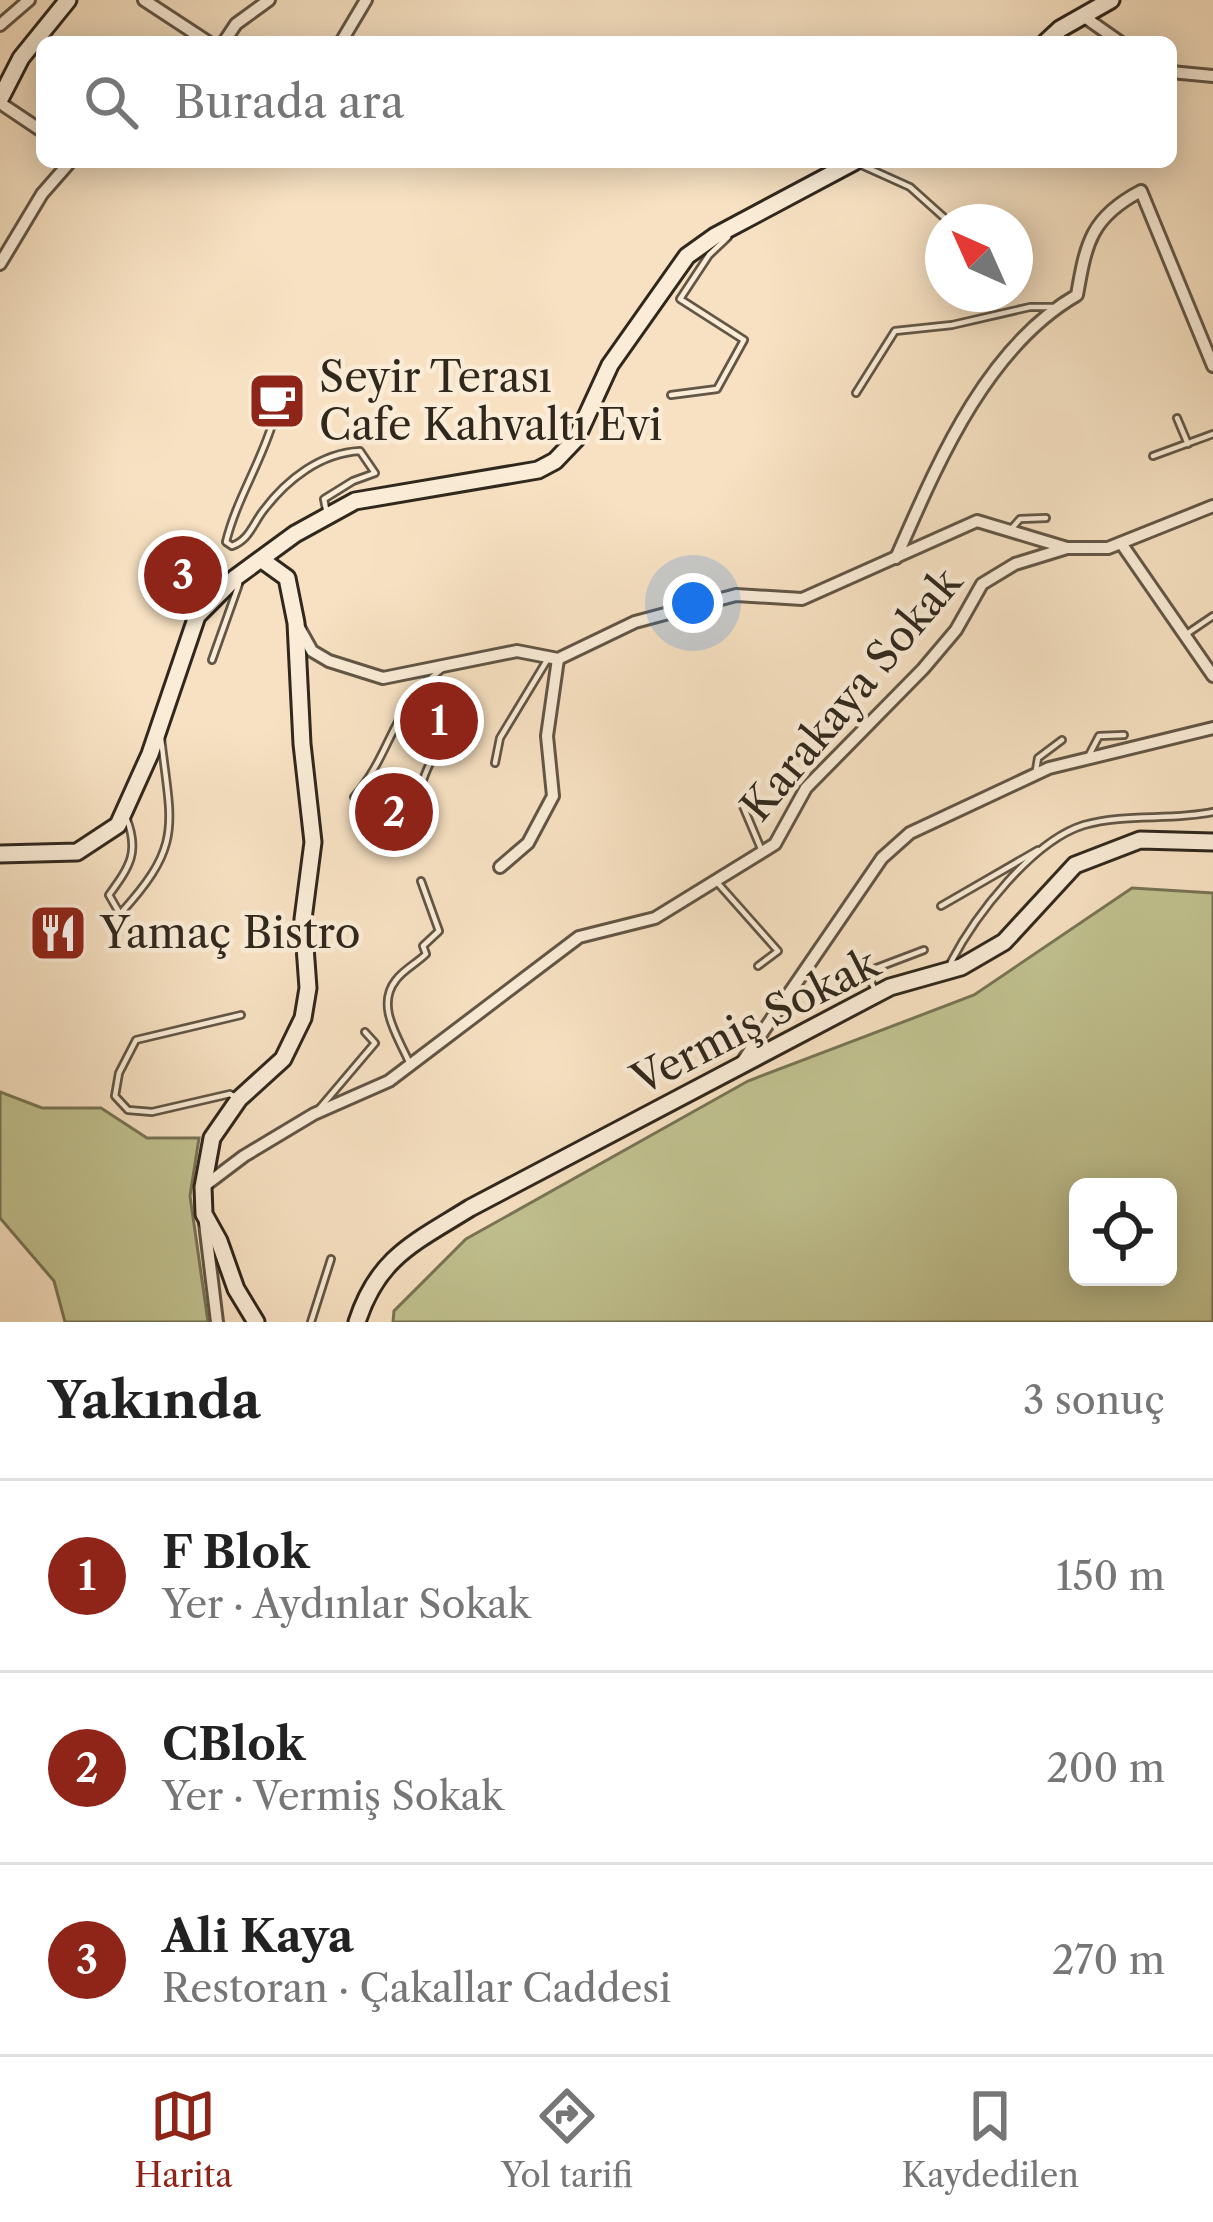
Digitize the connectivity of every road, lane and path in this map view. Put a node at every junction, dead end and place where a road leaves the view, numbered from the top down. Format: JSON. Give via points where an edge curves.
{"nodes":[{"id":1,"x":28,"y":0,"type":"edge"},
{"id":2,"x":68,"y":0,"type":"edge"},
{"id":3,"x":144,"y":0,"type":"edge"},
{"id":4,"x":268,"y":0,"type":"edge"},
{"id":5,"x":366,"y":0,"type":"edge"},
{"id":6,"x":1111,"y":0,"type":"edge"},
{"id":7,"x":1083,"y":16,"type":"junction"},
{"id":8,"x":0,"y":26,"type":"edge"},
{"id":9,"x":39,"y":36,"type":"edge"},
{"id":10,"x":199,"y":36,"type":"edge"},
{"id":11,"x":228,"y":36,"type":"edge"},
{"id":12,"x":345,"y":36,"type":"edge"},
{"id":13,"x":1055,"y":36,"type":"edge"},
{"id":14,"x":1111,"y":36,"type":"edge"},
{"id":15,"x":36,"y":39,"type":"edge"},
{"id":16,"x":1177,"y":73,"type":"edge"},
{"id":17,"x":1213,"y":76,"type":"edge"},
{"id":18,"x":0,"y":101,"type":"edge"},
{"id":19,"x":36,"y":127,"type":"edge"},
{"id":20,"x":65,"y":168,"type":"edge"},
{"id":21,"x":843,"y":168,"type":"edge"},
{"id":22,"x":871,"y":168,"type":"edge"},
{"id":23,"x":928,"y":204,"type":"edge"},
{"id":24,"x":745,"y":221,"type":"junction"},
{"id":25,"x":0,"y":264,"type":"edge"},
{"id":26,"x":1056,"y":307,"type":"junction"},
{"id":27,"x":1213,"y":366,"type":"edge"},
{"id":28,"x":856,"y":393,"type":"dead end"},
{"id":29,"x":671,"y":395,"type":"dead end"},
{"id":30,"x":1177,"y":418,"type":"dead end"},
{"id":31,"x":272,"y":425,"type":"dead end"},
{"id":32,"x":1213,"y":434,"type":"edge"},
{"id":33,"x":1188,"y":444,"type":"junction"},
{"id":34,"x":1153,"y":456,"type":"dead end"},
{"id":35,"x":1213,"y":506,"type":"edge"},
{"id":36,"x":326,"y":514,"type":"junction"},
{"id":37,"x":1046,"y":518,"type":"dead end"},
{"id":38,"x":1012,"y":528,"type":"junction"},
{"id":39,"x":1121,"y":543,"type":"junction"},
{"id":40,"x":1067,"y":548,"type":"junction"},
{"id":41,"x":262,"y":560,"type":"junction"},
{"id":42,"x":895,"y":560,"type":"junction"},
{"id":43,"x":242,"y":573,"type":"junction"},
{"id":44,"x":1213,"y":616,"type":"edge"},
{"id":45,"x":296,"y":622,"type":"junction"},
{"id":46,"x":1185,"y":635,"type":"junction"},
{"id":47,"x":553,"y":658,"type":"junction"},
{"id":48,"x":212,"y":660,"type":"dead end"},
{"id":49,"x":447,"y":665,"type":"junction"},
{"id":50,"x":1213,"y":676,"type":"edge"},
{"id":51,"x":458,"y":722,"type":"dead end"},
{"id":52,"x":160,"y":726,"type":"junction"},
{"id":53,"x":1213,"y":728,"type":"edge"},
{"id":54,"x":1124,"y":735,"type":"dead end"},
{"id":55,"x":1062,"y":740,"type":"dead end"},
{"id":56,"x":1087,"y":760,"type":"junction"},
{"id":57,"x":496,"y":763,"type":"dead end"},
{"id":58,"x":1035,"y":775,"type":"junction"},
{"id":59,"x":743,"y":806,"type":"dead end"},
{"id":60,"x":124,"y":812,"type":"junction"},
{"id":61,"x":1213,"y":812,"type":"edge"},
{"id":62,"x":1213,"y":842,"type":"edge"},
{"id":63,"x":1043,"y":848,"type":"junction"},
{"id":64,"x":762,"y":852,"type":"junction"},
{"id":65,"x":0,"y":854,"type":"edge"},
{"id":66,"x":500,"y":867,"type":"dead end"},
{"id":67,"x":715,"y":880,"type":"junction"},
{"id":68,"x":421,"y":881,"type":"dead end"},
{"id":69,"x":941,"y":906,"type":"dead end"},
{"id":70,"x":924,"y":950,"type":"dead end"},
{"id":71,"x":758,"y":966,"type":"dead end"},
{"id":72,"x":947,"y":971,"type":"junction"},
{"id":73,"x":877,"y":994,"type":"junction"},
{"id":74,"x":241,"y":1015,"type":"dead end"},
{"id":75,"x":365,"y":1032,"type":"dead end"},
{"id":76,"x":411,"y":1064,"type":"junction"},
{"id":77,"x":735,"y":1072,"type":"junction"},
{"id":78,"x":239,"y":1099,"type":"junction"},
{"id":79,"x":317,"y":1113,"type":"junction"},
{"id":80,"x":203,"y":1187,"type":"junction"},
{"id":81,"x":204,"y":1214,"type":"junction"},
{"id":82,"x":331,"y":1258,"type":"dead end"},
{"id":83,"x":218,"y":1322,"type":"edge"},
{"id":84,"x":256,"y":1322,"type":"edge"},
{"id":85,"x":311,"y":1322,"type":"edge"},
{"id":86,"x":357,"y":1322,"type":"edge"}],
"edges":[{"from":1,"to":8,"type":"street"},
{"from":2,"to":9,"type":"street"},
{"from":3,"to":10,"type":"street"},
{"from":4,"to":11,"type":"street"},
{"from":5,"to":12,"type":"street"},
{"from":6,"to":7,"type":"street"},
{"from":7,"to":13,"type":"street"},
{"from":7,"to":14,"type":"street"},
{"from":15,"to":18,"type":"street"},
{"from":16,"to":17,"type":"street"},
{"from":18,"to":19,"type":"street"},
{"from":20,"to":25,"type":"street"},
{"from":21,"to":24,"type":"street"},
{"from":22,"to":23,"type":"lane"},
{"from":24,"to":29,"type":"lane","via":[[680,298],[745,340],[717,389]]},
{"from":24,"to":36,"type":"street","via":[[687,256],[555,461]]},
{"from":26,"to":27,"type":"street","via":[[1077,295],[1098,223],[1141,191]]},
{"from":26,"to":28,"type":"lane","via":[[895,331]]},
{"from":26,"to":42,"type":"street","via":[[1028,331],[957,426]]},
{"from":30,"to":33,"type":"lane"},
{"from":31,"to":36,"type":"lane","via":[[226,542],[244,542],[265,508],[306,470],[337,452],[360,451],[375,473],[324,499]]},
{"from":32,"to":33,"type":"lane"},
{"from":33,"to":34,"type":"lane"},
{"from":35,"to":39,"type":"street"},
{"from":36,"to":41,"type":"street"},
{"from":37,"to":38,"type":"lane","via":[[1020,519]]},
{"from":38,"to":40,"type":"street"},
{"from":38,"to":42,"type":"street","via":[[977,520]]},
{"from":39,"to":40,"type":"street"},
{"from":39,"to":46,"type":"street"},
{"from":40,"to":64,"type":"street","name":"Karakaya Sokak","via":[[982,584],[956,630],[806,788],[775,844]]},
{"from":41,"to":43,"type":"street"},
{"from":41,"to":45,"type":"street","via":[[287,578]]},
{"from":42,"to":47,"type":"street","via":[[802,598],[736,595],[635,622]]},
{"from":43,"to":48,"type":"lane"},
{"from":43,"to":52,"type":"street","via":[[197,616]]},
{"from":44,"to":46,"type":"lane"},
{"from":45,"to":49,"type":"street","via":[[328,661],[383,678]]},
{"from":45,"to":78,"type":"street","via":[[313,842],[303,919],[308,988],[283,1059]]},
{"from":46,"to":50,"type":"street"},
{"from":47,"to":49,"type":"street","via":[[517,652]]},
{"from":47,"to":57,"type":"lane","via":[[500,738]]},
{"from":47,"to":66,"type":"street","via":[[553,796],[528,843]]},
{"from":49,"to":51,"type":"lane","via":[[406,703],[354,797],[409,834],[427,766]]},
{"from":52,"to":60,"type":"street"},
{"from":52,"to":60,"type":"lane","via":[[171,831],[146,885],[120,914],[109,895],[135,838]]},
{"from":53,"to":56,"type":"street"},
{"from":54,"to":56,"type":"lane","via":[[1099,736]]},
{"from":55,"to":58,"type":"lane","via":[[1038,758]]},
{"from":56,"to":58,"type":"street"},
{"from":58,"to":77,"type":"street","via":[[910,833],[882,858]]},
{"from":59,"to":64,"type":"lane"},
{"from":60,"to":65,"type":"street","via":[[118,825],[77,852]]},
{"from":61,"to":63,"type":"lane","via":[[1084,825]]},
{"from":62,"to":72,"type":"street","name":"Vermiş Sokak","via":[[1140,840],[1075,865],[1004,942]]},
{"from":63,"to":69,"type":"lane"},
{"from":63,"to":72,"type":"lane","via":[[1006,884]]},
{"from":64,"to":67,"type":"street","name":"Karakaya Sokak"},
{"from":67,"to":71,"type":"lane","via":[[778,951]]},
{"from":67,"to":76,"type":"street","name":"Karakaya Sokak","via":[[655,918],[579,937]]},
{"from":68,"to":76,"type":"lane","via":[[439,931],[387,995]]},
{"from":70,"to":73,"type":"lane","via":[[866,972]]},
{"from":72,"to":73,"type":"street","name":"Vermiş Sokak"},
{"from":73,"to":77,"type":"street","name":"Vermiş Sokak"},
{"from":74,"to":78,"type":"lane","via":[[136,1040],[115,1096],[128,1110],[152,1112],[230,1094]]},
{"from":75,"to":79,"type":"lane","via":[[375,1043]]},
{"from":76,"to":79,"type":"street","name":"Karakaya Sokak"},
{"from":77,"to":86,"type":"street","name":"Vermiş Sokak","via":[[410,1246],[368,1288]]},
{"from":78,"to":80,"type":"street","via":[[212,1138]]},
{"from":79,"to":80,"type":"street","name":"Karakaya Sokak"},
{"from":80,"to":81,"type":"street"},
{"from":81,"to":83,"type":"street"},
{"from":81,"to":84,"type":"street"},
{"from":82,"to":85,"type":"lane"}]}
